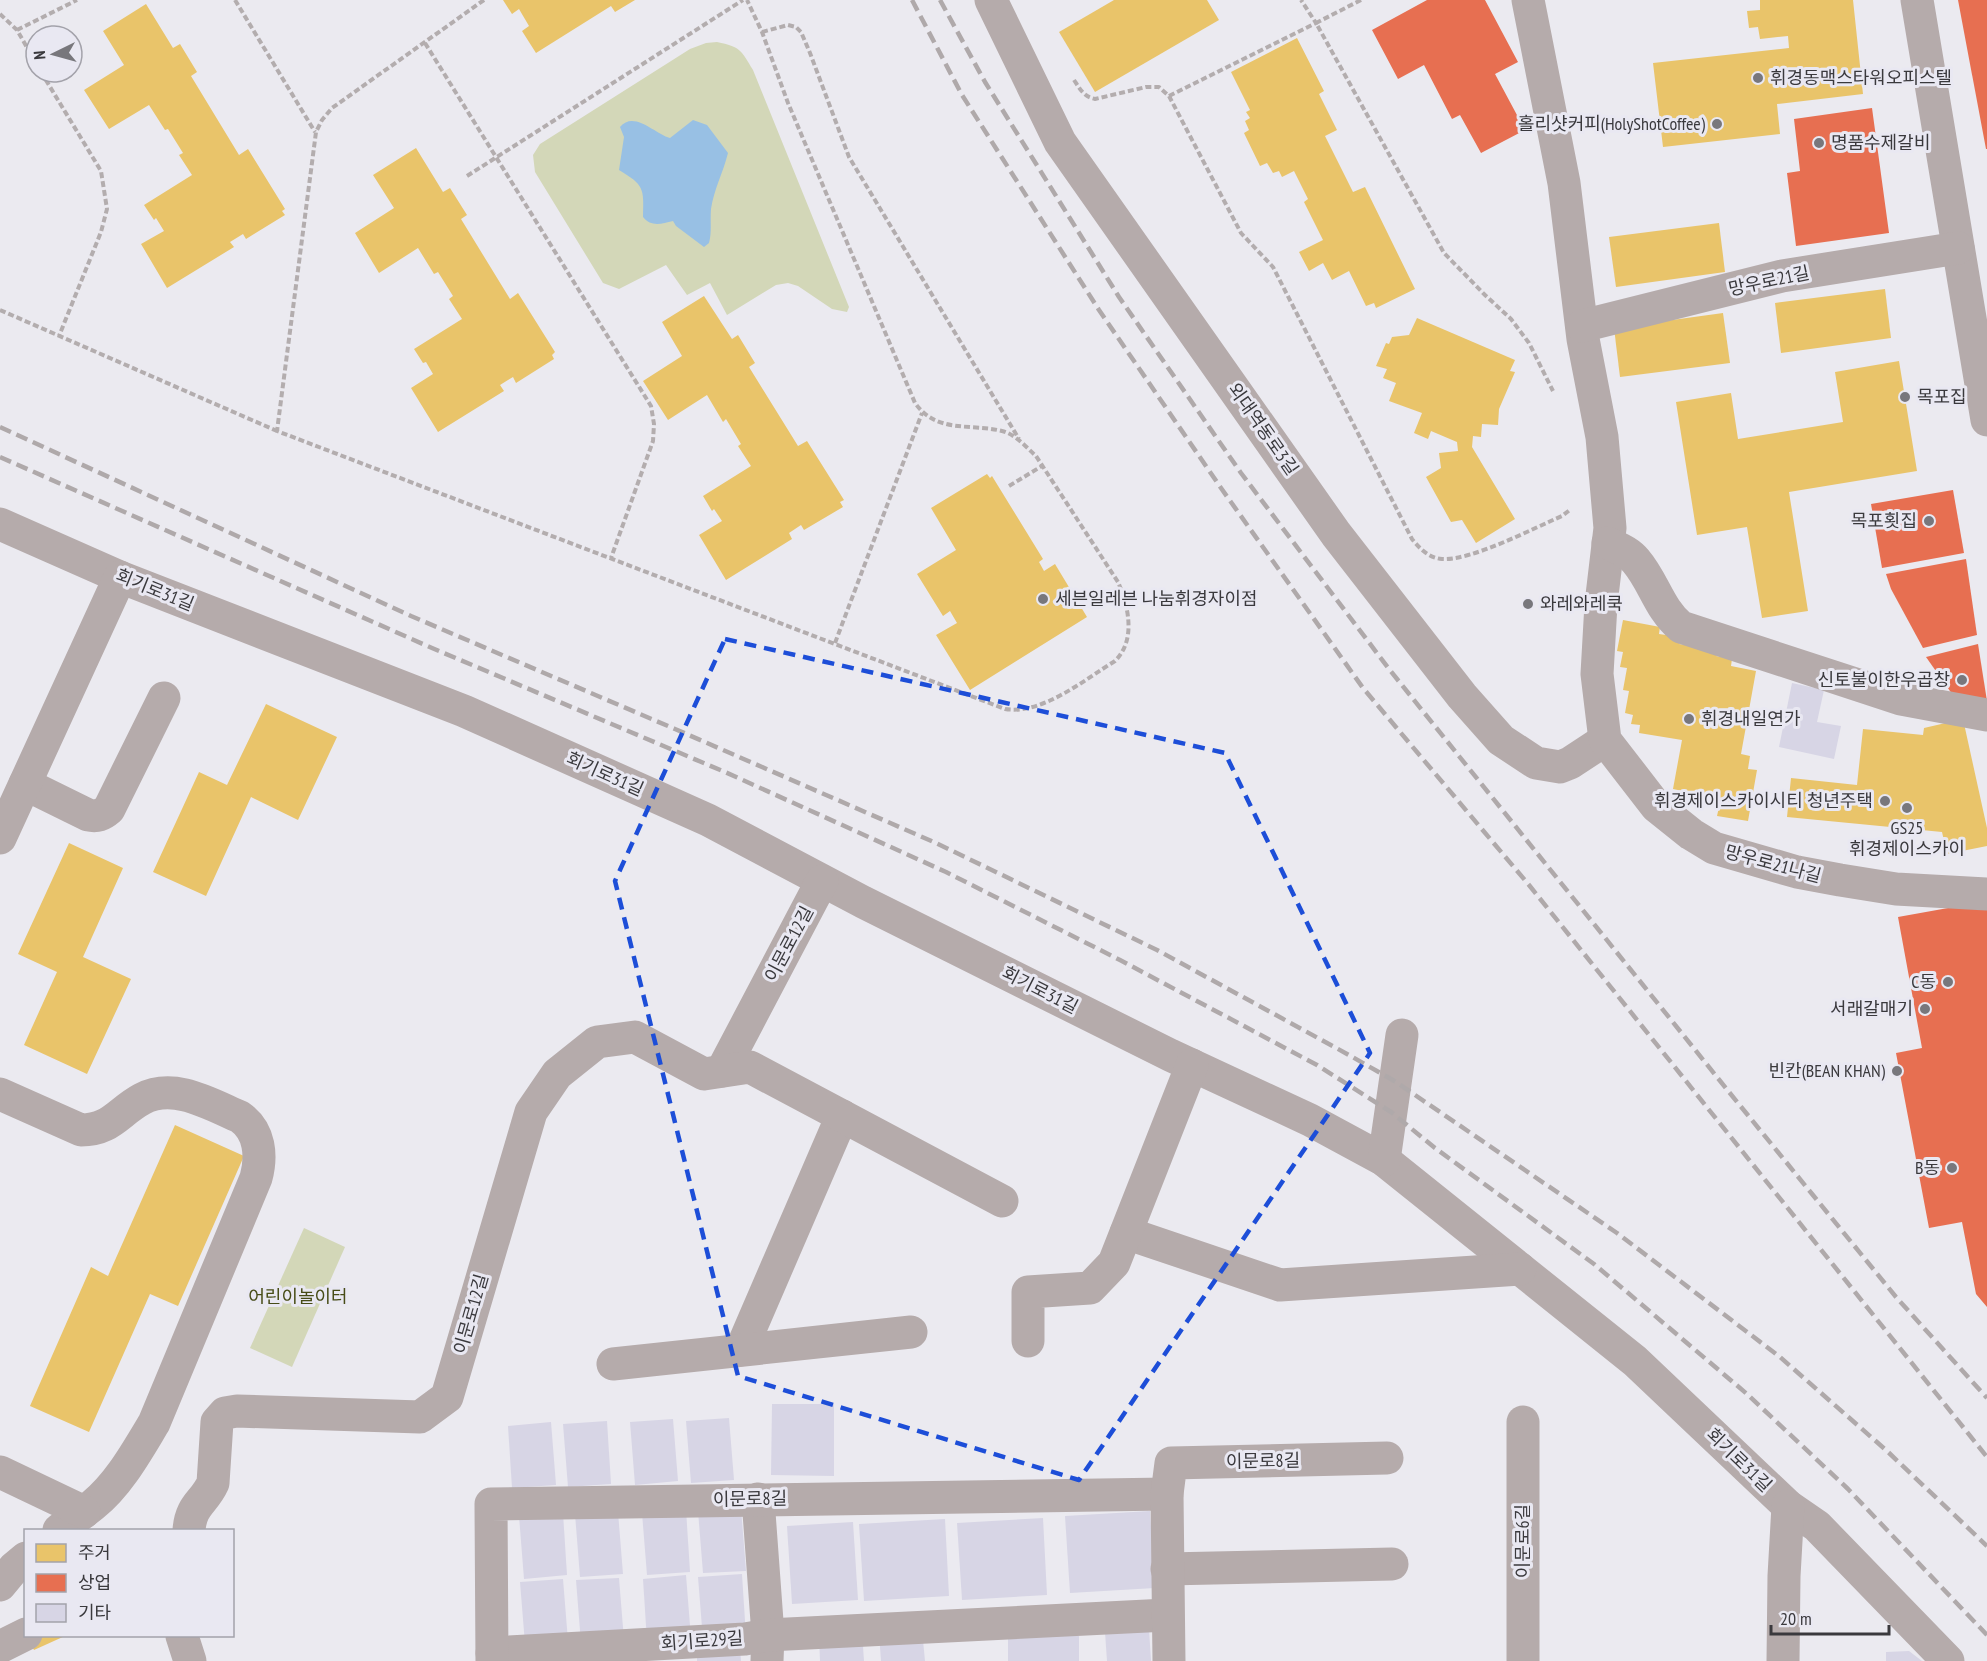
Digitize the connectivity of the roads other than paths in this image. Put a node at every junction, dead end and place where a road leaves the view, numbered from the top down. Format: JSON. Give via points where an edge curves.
{"nodes":[{"id":1,"x":992,"y":0,"type":"edge"},
{"id":2,"x":1528,"y":0,"type":"edge"},
{"id":3,"x":1917,"y":0,"type":"edge"},
{"id":4,"x":1958,"y":248,"type":"junction"},
{"id":5,"x":1582,"y":326,"type":"junction"},
{"id":6,"x":1987,"y":420,"type":"edge"},
{"id":7,"x":0,"y":524,"type":"edge"},
{"id":8,"x":1608,"y":543,"type":"junction"},
{"id":9,"x":120,"y":577,"type":"junction"},
{"id":10,"x":164,"y":698,"type":"dead end"},
{"id":11,"x":1987,"y":715,"type":"edge"},
{"id":12,"x":1605,"y":740,"type":"junction"},
{"id":13,"x":25,"y":784,"type":"junction"},
{"id":14,"x":3,"y":824,"type":"edge"},
{"id":15,"x":822,"y":880,"type":"junction"},
{"id":16,"x":1987,"y":894,"type":"edge"},
{"id":17,"x":1402,"y":1035,"type":"dead end"},
{"id":18,"x":1192,"y":1065,"type":"junction"},
{"id":19,"x":722,"y":1071,"type":"junction"},
{"id":20,"x":0,"y":1094,"type":"edge"},
{"id":21,"x":842,"y":1116,"type":"junction"},
{"id":22,"x":1384,"y":1160,"type":"junction"},
{"id":23,"x":1002,"y":1201,"type":"dead end"},
{"id":24,"x":1126,"y":1233,"type":"junction"},
{"id":25,"x":1520,"y":1269,"type":"junction"},
{"id":26,"x":911,"y":1332,"type":"dead end"},
{"id":27,"x":1028,"y":1341,"type":"dead end"},
{"id":28,"x":741,"y":1350,"type":"junction"},
{"id":29,"x":613,"y":1364,"type":"dead end"},
{"id":30,"x":1523,"y":1422,"type":"dead end"},
{"id":31,"x":1387,"y":1458,"type":"dead end"},
{"id":32,"x":0,"y":1472,"type":"edge"},
{"id":33,"x":1167,"y":1494,"type":"junction"},
{"id":34,"x":758,"y":1499,"type":"junction"},
{"id":35,"x":1788,"y":1506,"type":"junction"},
{"id":36,"x":72,"y":1521,"type":"edge"},
{"id":37,"x":189,"y":1529,"type":"edge"},
{"id":38,"x":24,"y":1560,"type":"edge"},
{"id":39,"x":1392,"y":1564,"type":"dead end"},
{"id":40,"x":1167,"y":1569,"type":"junction"},
{"id":41,"x":0,"y":1585,"type":"edge"},
{"id":42,"x":1167,"y":1615,"type":"junction"},
{"id":43,"x":24,"y":1635,"type":"edge"},
{"id":44,"x":183,"y":1637,"type":"edge"},
{"id":45,"x":0,"y":1647,"type":"edge"},
{"id":46,"x":768,"y":1648,"type":"edge"},
{"id":47,"x":492,"y":1657,"type":"edge"},
{"id":48,"x":190,"y":1661,"type":"edge"},
{"id":49,"x":1169,"y":1661,"type":"edge"},
{"id":50,"x":1523,"y":1661,"type":"edge"},
{"id":51,"x":1783,"y":1661,"type":"edge"},
{"id":52,"x":1948,"y":1661,"type":"edge"}],
"edges":[{"from":1,"to":12,"type":"street","name":"외대역동로3길","via":[[1060,142],[1336,534],[1462,696],[1501,740],[1536,763],[1560,767]]},
{"from":2,"to":5,"type":"street","via":[[1564,183]]},
{"from":3,"to":4,"type":"street"},
{"from":4,"to":5,"type":"street","name":"망우로21길","via":[[1782,276]]},
{"from":4,"to":6,"type":"street"},
{"from":5,"to":8,"type":"street","via":[[1602,437]]},
{"from":7,"to":9,"type":"street","name":"회기로31길"},
{"from":8,"to":11,"type":"street","via":[[1636,561],[1668,616],[1681,627],[1901,699]]},
{"from":8,"to":12,"type":"street","via":[[1597,674]]},
{"from":9,"to":13,"type":"street"},
{"from":9,"to":15,"type":"street","name":"회기로31길","via":[[464,711],[708,820]]},
{"from":10,"to":13,"type":"street","via":[[105,813],[88,815]]},
{"from":12,"to":16,"type":"street","name":"망우로21나길","via":[[1656,806],[1714,848],[1840,880],[1896,889]]},
{"from":13,"to":14,"type":"street"},
{"from":15,"to":18,"type":"street","name":"회기로31길"},
{"from":15,"to":19,"type":"street","name":"이문로12길"},
{"from":17,"to":22,"type":"street"},
{"from":18,"to":22,"type":"street","name":"회기로31길","via":[[1310,1120]]},
{"from":18,"to":24,"type":"street"},
{"from":19,"to":21,"type":"street","name":"이문로12길","via":[[750,1067]]},
{"from":19,"to":37,"type":"street","name":"이문로12길","via":[[704,1074],[635,1037],[597,1041],[557,1074],[531,1112],[447,1397],[420,1417],[225,1413],[217,1422],[213,1483],[196,1505]]},
{"from":20,"to":36,"type":"street","via":[[81,1130],[92,1130],[118,1118],[141,1099],[177,1093],[248,1122],[259,1145],[256,1178],[154,1423],[109,1490]]},
{"from":21,"to":23,"type":"street","name":"이문로12길"},
{"from":21,"to":28,"type":"street"},
{"from":22,"to":25,"type":"street","name":"회기로31길"},
{"from":24,"to":25,"type":"street","via":[[1280,1285]]},
{"from":24,"to":27,"type":"street","via":[[1114,1263],[1090,1288],[1028,1292]]},
{"from":25,"to":35,"type":"street","name":"회기로31길","via":[[1635,1360]]},
{"from":26,"to":28,"type":"street"},
{"from":28,"to":29,"type":"street"},
{"from":30,"to":50,"type":"street","name":"이문로6길"},
{"from":31,"to":33,"type":"street","name":"이문로8길","via":[[1171,1463]]},
{"from":32,"to":36,"type":"street"},
{"from":33,"to":34,"type":"street","name":"이문로8길"},
{"from":33,"to":40,"type":"street","name":"이문로8길"},
{"from":34,"to":46,"type":"street","name":"회기로29길"},
{"from":34,"to":47,"type":"street","name":"이문로8길","via":[[491,1503]]},
{"from":35,"to":51,"type":"street"},
{"from":35,"to":52,"type":"street","name":"회기로31길","via":[[1817,1526]]},
{"from":38,"to":41,"type":"street"},
{"from":39,"to":40,"type":"street"},
{"from":40,"to":42,"type":"street","name":"이문로8길"},
{"from":42,"to":46,"type":"street"},
{"from":42,"to":49,"type":"street","name":"이문로8길"},
{"from":43,"to":45,"type":"street"},
{"from":44,"to":48,"type":"street"},
{"from":46,"to":47,"type":"street","name":"회기로29길","via":[[745,1639]]}]}
